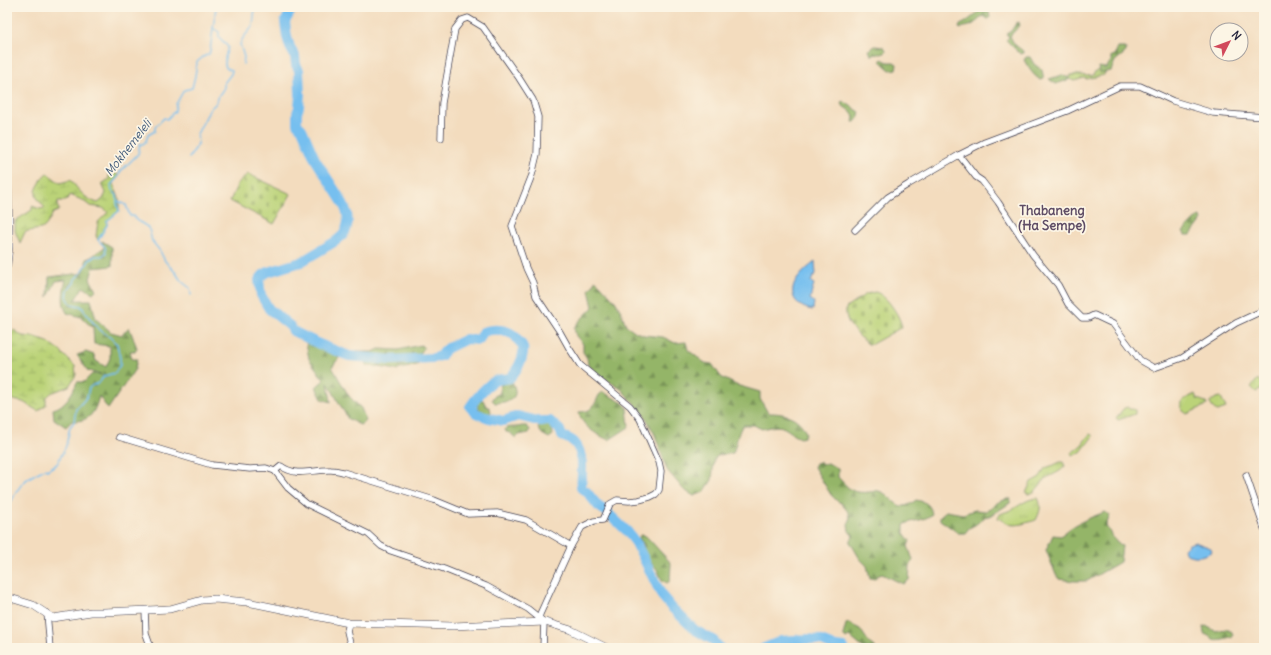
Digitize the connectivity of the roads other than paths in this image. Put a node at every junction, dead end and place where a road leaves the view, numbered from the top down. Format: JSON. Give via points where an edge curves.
{"nodes":[{"id":1,"x":1264,"y":117,"type":"edge"},
{"id":2,"x":7,"y":122,"type":"edge"},
{"id":3,"x":441,"y":138,"type":"dead end"},
{"id":4,"x":959,"y":155,"type":"junction"},
{"id":5,"x":855,"y":230,"type":"dead end"},
{"id":6,"x":7,"y":265,"type":"edge"},
{"id":7,"x":1264,"y":310,"type":"edge"},
{"id":8,"x":120,"y":437,"type":"dead end"},
{"id":9,"x":275,"y":471,"type":"junction"},
{"id":10,"x":1246,"y":475,"type":"dead end"},
{"id":11,"x":1264,"y":528,"type":"edge"},
{"id":12,"x":571,"y":546,"type":"junction"},
{"id":13,"x":7,"y":597,"type":"edge"},
{"id":14,"x":145,"y":610,"type":"junction"},
{"id":15,"x":47,"y":613,"type":"junction"},
{"id":16,"x":542,"y":620,"type":"junction"},
{"id":17,"x":349,"y":623,"type":"junction"},
{"id":18,"x":50,"y":648,"type":"edge"},
{"id":19,"x":151,"y":648,"type":"edge"},
{"id":20,"x":351,"y":648,"type":"edge"},
{"id":21,"x":543,"y":648,"type":"edge"},
{"id":22,"x":607,"y":648,"type":"edge"}],
"edges":[{"from":1,"to":4,"type":"street","via":[[1213,113],[1173,101],[1140,86],[1120,86],[1067,112],[985,142]]},
{"from":2,"to":6,"type":"street"},
{"from":3,"to":12,"type":"street","via":[[442,103],[455,29],[462,20],[468,18],[483,27],[533,100],[538,117],[537,154],[532,175],[512,226],[536,296],[580,365],[622,398],[640,419],[661,471],[659,490],[656,494],[650,498],[617,500],[610,504],[603,520],[582,527]]},
{"from":4,"to":5,"type":"street","via":[[888,197]]},
{"from":4,"to":7,"type":"street","via":[[976,177],[982,180],[1033,255],[1058,285],[1068,304],[1082,318],[1094,315],[1113,324],[1140,360],[1154,368],[1182,358],[1236,323]]},
{"from":8,"to":9,"type":"street","via":[[212,465],[266,468]]},
{"from":9,"to":12,"type":"street","via":[[281,466],[288,472],[344,472],[434,500],[468,514],[497,513],[526,520]]},
{"from":9,"to":16,"type":"street","via":[[288,488],[307,504],[368,534],[381,546],[486,586],[528,609]]},
{"from":10,"to":11,"type":"street"},
{"from":12,"to":16,"type":"street","via":[[540,614]]},
{"from":13,"to":15,"type":"street"},
{"from":14,"to":15,"type":"street","via":[[91,612],[53,618]]},
{"from":14,"to":17,"type":"street","via":[[170,609],[215,599],[247,602]]},
{"from":14,"to":19,"type":"street","via":[[146,634]]},
{"from":15,"to":18,"type":"street"},
{"from":16,"to":17,"type":"street","via":[[460,626]]},
{"from":16,"to":21,"type":"street"},
{"from":16,"to":22,"type":"street","via":[[571,630]]},
{"from":17,"to":20,"type":"street","via":[[347,631]]}]}
